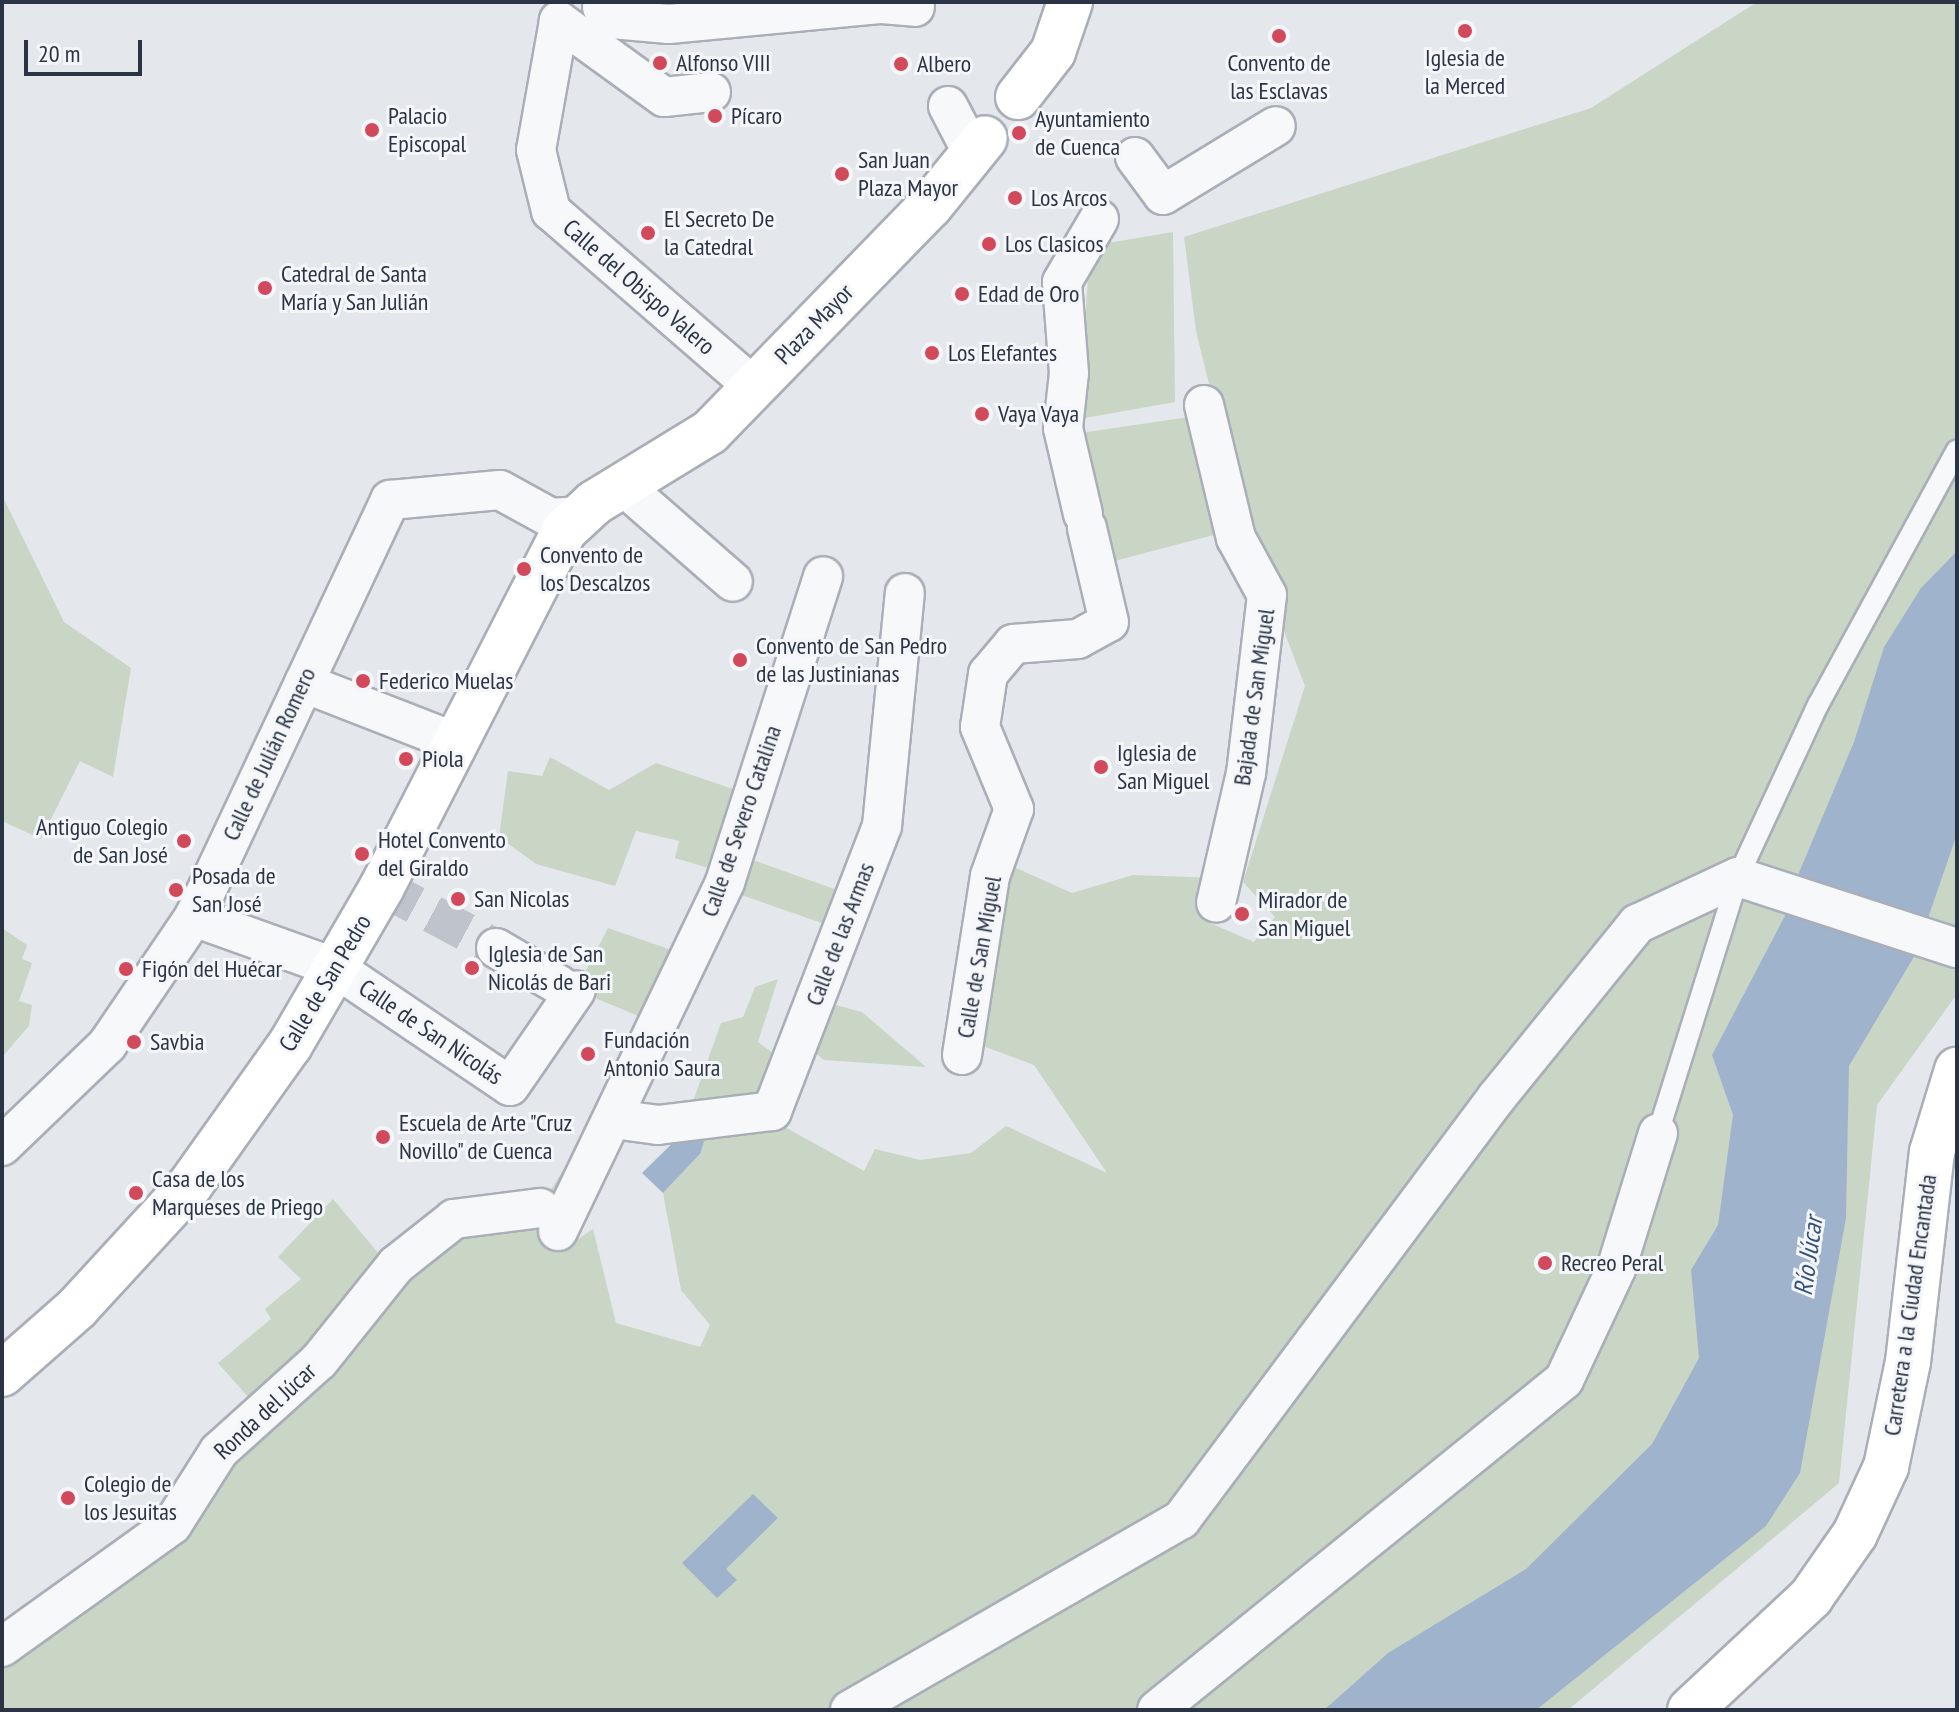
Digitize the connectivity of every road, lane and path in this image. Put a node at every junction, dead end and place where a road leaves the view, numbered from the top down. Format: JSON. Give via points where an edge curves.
{"nodes":[{"id":1,"x":1070,"y":2,"type":"edge"},
{"id":2,"x":602,"y":7,"type":"dead end"},
{"id":3,"x":915,"y":7,"type":"dead end"},
{"id":4,"x":711,"y":92,"type":"dead end"},
{"id":5,"x":1018,"y":97,"type":"dead end"},
{"id":6,"x":948,"y":106,"type":"dead end"},
{"id":7,"x":1276,"y":126,"type":"dead end"},
{"id":8,"x":979,"y":145,"type":"joint"},
{"id":9,"x":1135,"y":157,"type":"dead end"},
{"id":10,"x":1099,"y":219,"type":"dead end"},
{"id":11,"x":753,"y":386,"type":"junction"},
{"id":12,"x":1204,"y":405,"type":"dead end"},
{"id":13,"x":1957,"y":450,"type":"edge"},
{"id":14,"x":622,"y":485,"type":"junction"},
{"id":15,"x":572,"y":524,"type":"junction"},
{"id":16,"x":823,"y":576,"type":"dead end"},
{"id":17,"x":733,"y":582,"type":"dead end"},
{"id":18,"x":905,"y":593,"type":"dead end"},
{"id":19,"x":304,"y":683,"type":"junction"},
{"id":20,"x":453,"y":741,"type":"junction"},
{"id":21,"x":1754,"y":882,"type":"junction"},
{"id":22,"x":1216,"y":903,"type":"dead end"},
{"id":23,"x":194,"y":917,"type":"junction"},
{"id":24,"x":1944,"y":944,"type":"edge"},
{"id":25,"x":496,"y":948,"type":"tunnel mouth"},
{"id":26,"x":334,"y":967,"type":"junction"},
{"id":27,"x":962,"y":1055,"type":"dead end"},
{"id":28,"x":1957,"y":1070,"type":"edge"},
{"id":29,"x":613,"y":1119,"type":"junction"},
{"id":30,"x":1658,"y":1133,"type":"joint"},
{"id":31,"x":2,"y":1146,"type":"edge"},
{"id":32,"x":549,"y":1219,"type":"joint"},
{"id":33,"x":2,"y":1374,"type":"edge"},
{"id":34,"x":2,"y":1647,"type":"edge"},
{"id":35,"x":850,"y":1710,"type":"edge"},
{"id":36,"x":1157,"y":1710,"type":"edge"},
{"id":37,"x":1690,"y":1710,"type":"edge"}],
"edges":[{"from":1,"to":5,"type":"street","via":[[1053,52]]},
{"from":2,"to":3,"type":"street","via":[[612,19],[669,24],[882,4]]},
{"from":4,"to":11,"type":"street","name":"Calle del Obispo Valero","via":[[664,97],[559,21],[536,150],[551,211]]},
{"from":6,"to":8,"type":"street"},
{"from":7,"to":9,"type":"street","via":[[1163,195]]},
{"from":8,"to":11,"type":"street","name":"Plaza Mayor","via":[[930,206]]},
{"from":10,"to":27,"type":"street","name":"Calle de San Miguel","via":[[1062,282],[1069,373],[1063,428],[1109,622],[1078,639],[1013,644],[988,674],[980,727],[1014,809],[990,876]]},
{"from":11,"to":14,"type":"street","name":"Plaza Mayor","via":[[677,457]]},
{"from":12,"to":22,"type":"street","name":"Bajada de San Miguel","via":[[1236,538],[1267,595],[1246,773]]},
{"from":13,"to":21,"type":"lane","via":[[1818,705]]},
{"from":14,"to":15,"type":"street","name":"Plaza Mayor"},
{"from":14,"to":17,"type":"street"},
{"from":15,"to":19,"type":"street","name":"Calle de Julián Romero","via":[[500,490],[390,500]]},
{"from":15,"to":20,"type":"street","name":"Calle de San Pedro"},
{"from":16,"to":29,"type":"street","name":"Calle de Severo Catalina","via":[[725,882]]},
{"from":18,"to":29,"type":"street","name":"Calle de las Armas","via":[[882,826],[772,1111],[658,1125]]},
{"from":19,"to":20,"type":"street"},
{"from":19,"to":23,"type":"street","name":"Calle de Julián Romero"},
{"from":20,"to":26,"type":"street","name":"Calle de San Pedro"},
{"from":21,"to":24,"type":"street"},
{"from":21,"to":30,"type":"lane"},
{"from":21,"to":35,"type":"street","via":[[1637,924],[1497,1097],[1181,1520]]},
{"from":23,"to":26,"type":"street"},
{"from":23,"to":31,"type":"street","name":"Calle de Julián Romero","via":[[107,1045]]},
{"from":25,"to":26,"type":"street","name":"Calle de San Nicolás","via":[[568,987],[510,1086]]},
{"from":26,"to":33,"type":"street","name":"Calle de San Pedro","via":[[290,1045],[190,1185],[77,1308]]},
{"from":28,"to":37,"type":"street","name":"Carretera a la Ciudad Encantada","via":[[1932,1152],[1908,1362],[1886,1467],[1855,1534],[1811,1597]]},
{"from":29,"to":32,"type":"street","name":"Calle de Severo Catalina"},
{"from":30,"to":36,"type":"street","via":[[1616,1269],[1564,1380]]},
{"from":32,"to":34,"type":"street","name":"Ronda del Júcar","via":[[454,1219],[396,1265],[319,1361],[219,1451],[172,1525]]}]}
